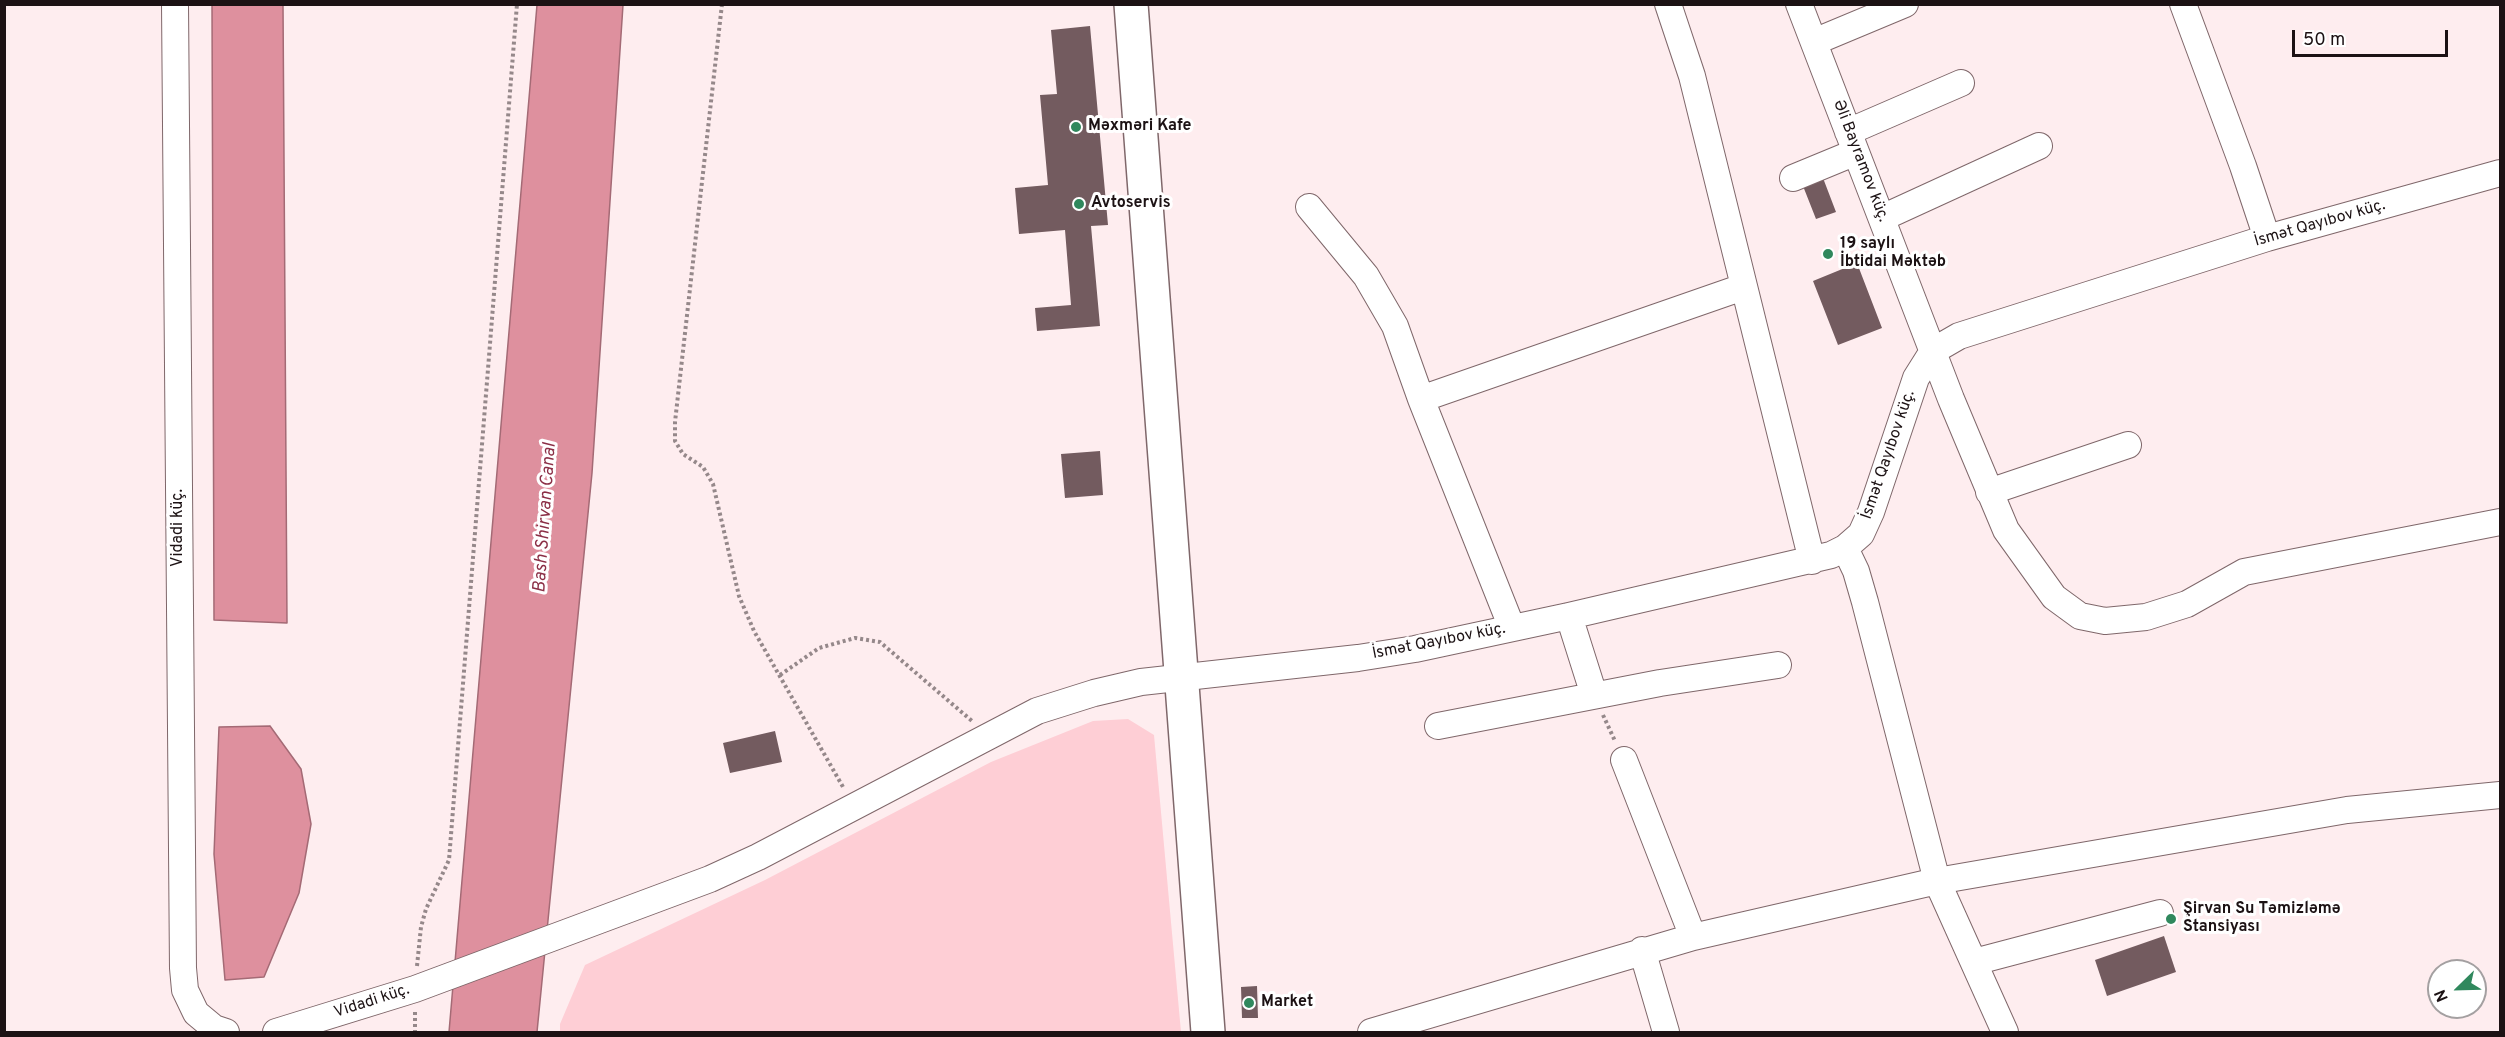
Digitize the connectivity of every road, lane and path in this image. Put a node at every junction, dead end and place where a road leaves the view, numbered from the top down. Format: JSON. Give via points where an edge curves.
{"nodes":[{"id":1,"x":175,"y":4,"type":"edge"},
{"id":2,"x":517,"y":4,"type":"edge"},
{"id":3,"x":722,"y":4,"type":"edge"},
{"id":4,"x":1131,"y":4,"type":"edge"},
{"id":5,"x":1668,"y":4,"type":"edge"},
{"id":6,"x":1799,"y":4,"type":"edge"},
{"id":7,"x":1905,"y":4,"type":"edge"},
{"id":8,"x":2183,"y":4,"type":"edge"},
{"id":9,"x":1814,"y":42,"type":"junction"},
{"id":10,"x":1961,"y":83,"type":"dead end"},
{"id":11,"x":1852,"y":142,"type":"junction"},
{"id":12,"x":2039,"y":146,"type":"dead end"},
{"id":13,"x":2500,"y":173,"type":"edge"},
{"id":14,"x":1792,"y":178,"type":"dead end"},
{"id":15,"x":1309,"y":207,"type":"dead end"},
{"id":16,"x":1882,"y":218,"type":"junction"},
{"id":17,"x":2267,"y":238,"type":"junction"},
{"id":18,"x":1743,"y":287,"type":"junction"},
{"id":19,"x":1933,"y":351,"type":"junction"},
{"id":20,"x":1421,"y":399,"type":"junction"},
{"id":21,"x":2127,"y":445,"type":"dead end"},
{"id":22,"x":1989,"y":492,"type":"junction"},
{"id":23,"x":2500,"y":522,"type":"edge"},
{"id":24,"x":1845,"y":548,"type":"junction"},
{"id":25,"x":1812,"y":561,"type":"junction"},
{"id":26,"x":1569,"y":616,"type":"junction"},
{"id":27,"x":1512,"y":628,"type":"junction"},
{"id":28,"x":1778,"y":665,"type":"dead end"},
{"id":29,"x":780,"y":675,"type":"junction"},
{"id":30,"x":1182,"y":677,"type":"junction"},
{"id":31,"x":1594,"y":695,"type":"junction"},
{"id":32,"x":1438,"y":726,"type":"dead end"},
{"id":33,"x":989,"y":735,"type":"junction"},
{"id":34,"x":1624,"y":760,"type":"joint"},
{"id":35,"x":2500,"y":795,"type":"edge"},
{"id":36,"x":853,"y":806,"type":"junction"},
{"id":37,"x":1937,"y":881,"type":"junction"},
{"id":38,"x":2160,"y":913,"type":"dead end"},
{"id":39,"x":1693,"y":937,"type":"junction"},
{"id":40,"x":1642,"y":950,"type":"junction"},
{"id":41,"x":1974,"y":962,"type":"junction"},
{"id":42,"x":424,"y":985,"type":"junction"},
{"id":43,"x":226,"y":1032,"type":"edge"},
{"id":44,"x":276,"y":1032,"type":"edge"},
{"id":45,"x":415,"y":1032,"type":"edge"},
{"id":46,"x":1208,"y":1032,"type":"edge"},
{"id":47,"x":1371,"y":1032,"type":"edge"},
{"id":48,"x":1666,"y":1032,"type":"edge"},
{"id":49,"x":2005,"y":1032,"type":"edge"}],
"edges":[{"from":1,"to":43,"type":"street","name":"Vidadi küç.","via":[[183,968],[185,990],[196,1013],[214,1028]]},
{"from":2,"to":42,"type":"path","via":[[449,860],[421,927]]},
{"from":3,"to":29,"type":"path","via":[[675,441],[683,454],[703,467],[713,484],[739,596]]},
{"from":4,"to":30,"type":"main road"},
{"from":5,"to":18,"type":"street","via":[[1692,76]]},
{"from":6,"to":9,"type":"street","name":"Əli Bayramov küç."},
{"from":7,"to":9,"type":"street"},
{"from":8,"to":17,"type":"street"},
{"from":9,"to":11,"type":"street","name":"Əli Bayramov küç."},
{"from":10,"to":11,"type":"street"},
{"from":11,"to":14,"type":"street"},
{"from":11,"to":16,"type":"street","name":"Əli Bayramov küç."},
{"from":12,"to":16,"type":"street"},
{"from":13,"to":17,"type":"street","name":"İsmət Qayıbov küç."},
{"from":15,"to":20,"type":"street","via":[[1366,276],[1395,326]]},
{"from":16,"to":19,"type":"street","name":"Əli Bayramov küç."},
{"from":17,"to":19,"type":"street","name":"İsmət Qayıbov küç.","via":[[1996,322]]},
{"from":18,"to":20,"type":"street"},
{"from":18,"to":25,"type":"street"},
{"from":19,"to":22,"type":"street","name":"Əli Bayramov küç."},
{"from":19,"to":24,"type":"street","name":"İsmət Qayıbov küç.","via":[[1916,378],[1871,512],[1861,534]]},
{"from":20,"to":27,"type":"street"},
{"from":21,"to":22,"type":"street"},
{"from":22,"to":23,"type":"street","name":"Əli Bayramov küç.","via":[[2006,530],[2054,597],[2080,616],[2105,621],[2146,617],[2187,604],[2244,572]]},
{"from":24,"to":25,"type":"street","name":"İsmət Qayıbov küç."},
{"from":24,"to":37,"type":"street","via":[[1856,572]]},
{"from":25,"to":26,"type":"street","name":"İsmət Qayıbov küç."},
{"from":26,"to":27,"type":"street","name":"İsmət Qayıbov küç."},
{"from":26,"to":31,"type":"street"},
{"from":27,"to":30,"type":"street","name":"İsmət Qayıbov küç.","via":[[1358,658]]},
{"from":28,"to":31,"type":"street"},
{"from":29,"to":33,"type":"path","via":[[819,648],[855,638],[880,642]]},
{"from":29,"to":36,"type":"path"},
{"from":30,"to":33,"type":"street","name":"İsmət Qayıbov küç.","via":[[1094,693],[1037,711]]},
{"from":30,"to":46,"type":"main road"},
{"from":31,"to":32,"type":"street"},
{"from":31,"to":34,"type":"path"},
{"from":33,"to":36,"type":"street","name":"İsmət Qayıbov küç."},
{"from":34,"to":39,"type":"street"},
{"from":35,"to":37,"type":"street","via":[[2347,810]]},
{"from":36,"to":42,"type":"street","name":"Vidadi küç.","via":[[710,879]]},
{"from":37,"to":39,"type":"street"},
{"from":37,"to":41,"type":"street"},
{"from":38,"to":41,"type":"street"},
{"from":39,"to":40,"type":"street"},
{"from":40,"to":47,"type":"street"},
{"from":40,"to":48,"type":"street"},
{"from":41,"to":49,"type":"street"},
{"from":42,"to":44,"type":"street","name":"Vidadi küç."},
{"from":42,"to":45,"type":"path"}]}
